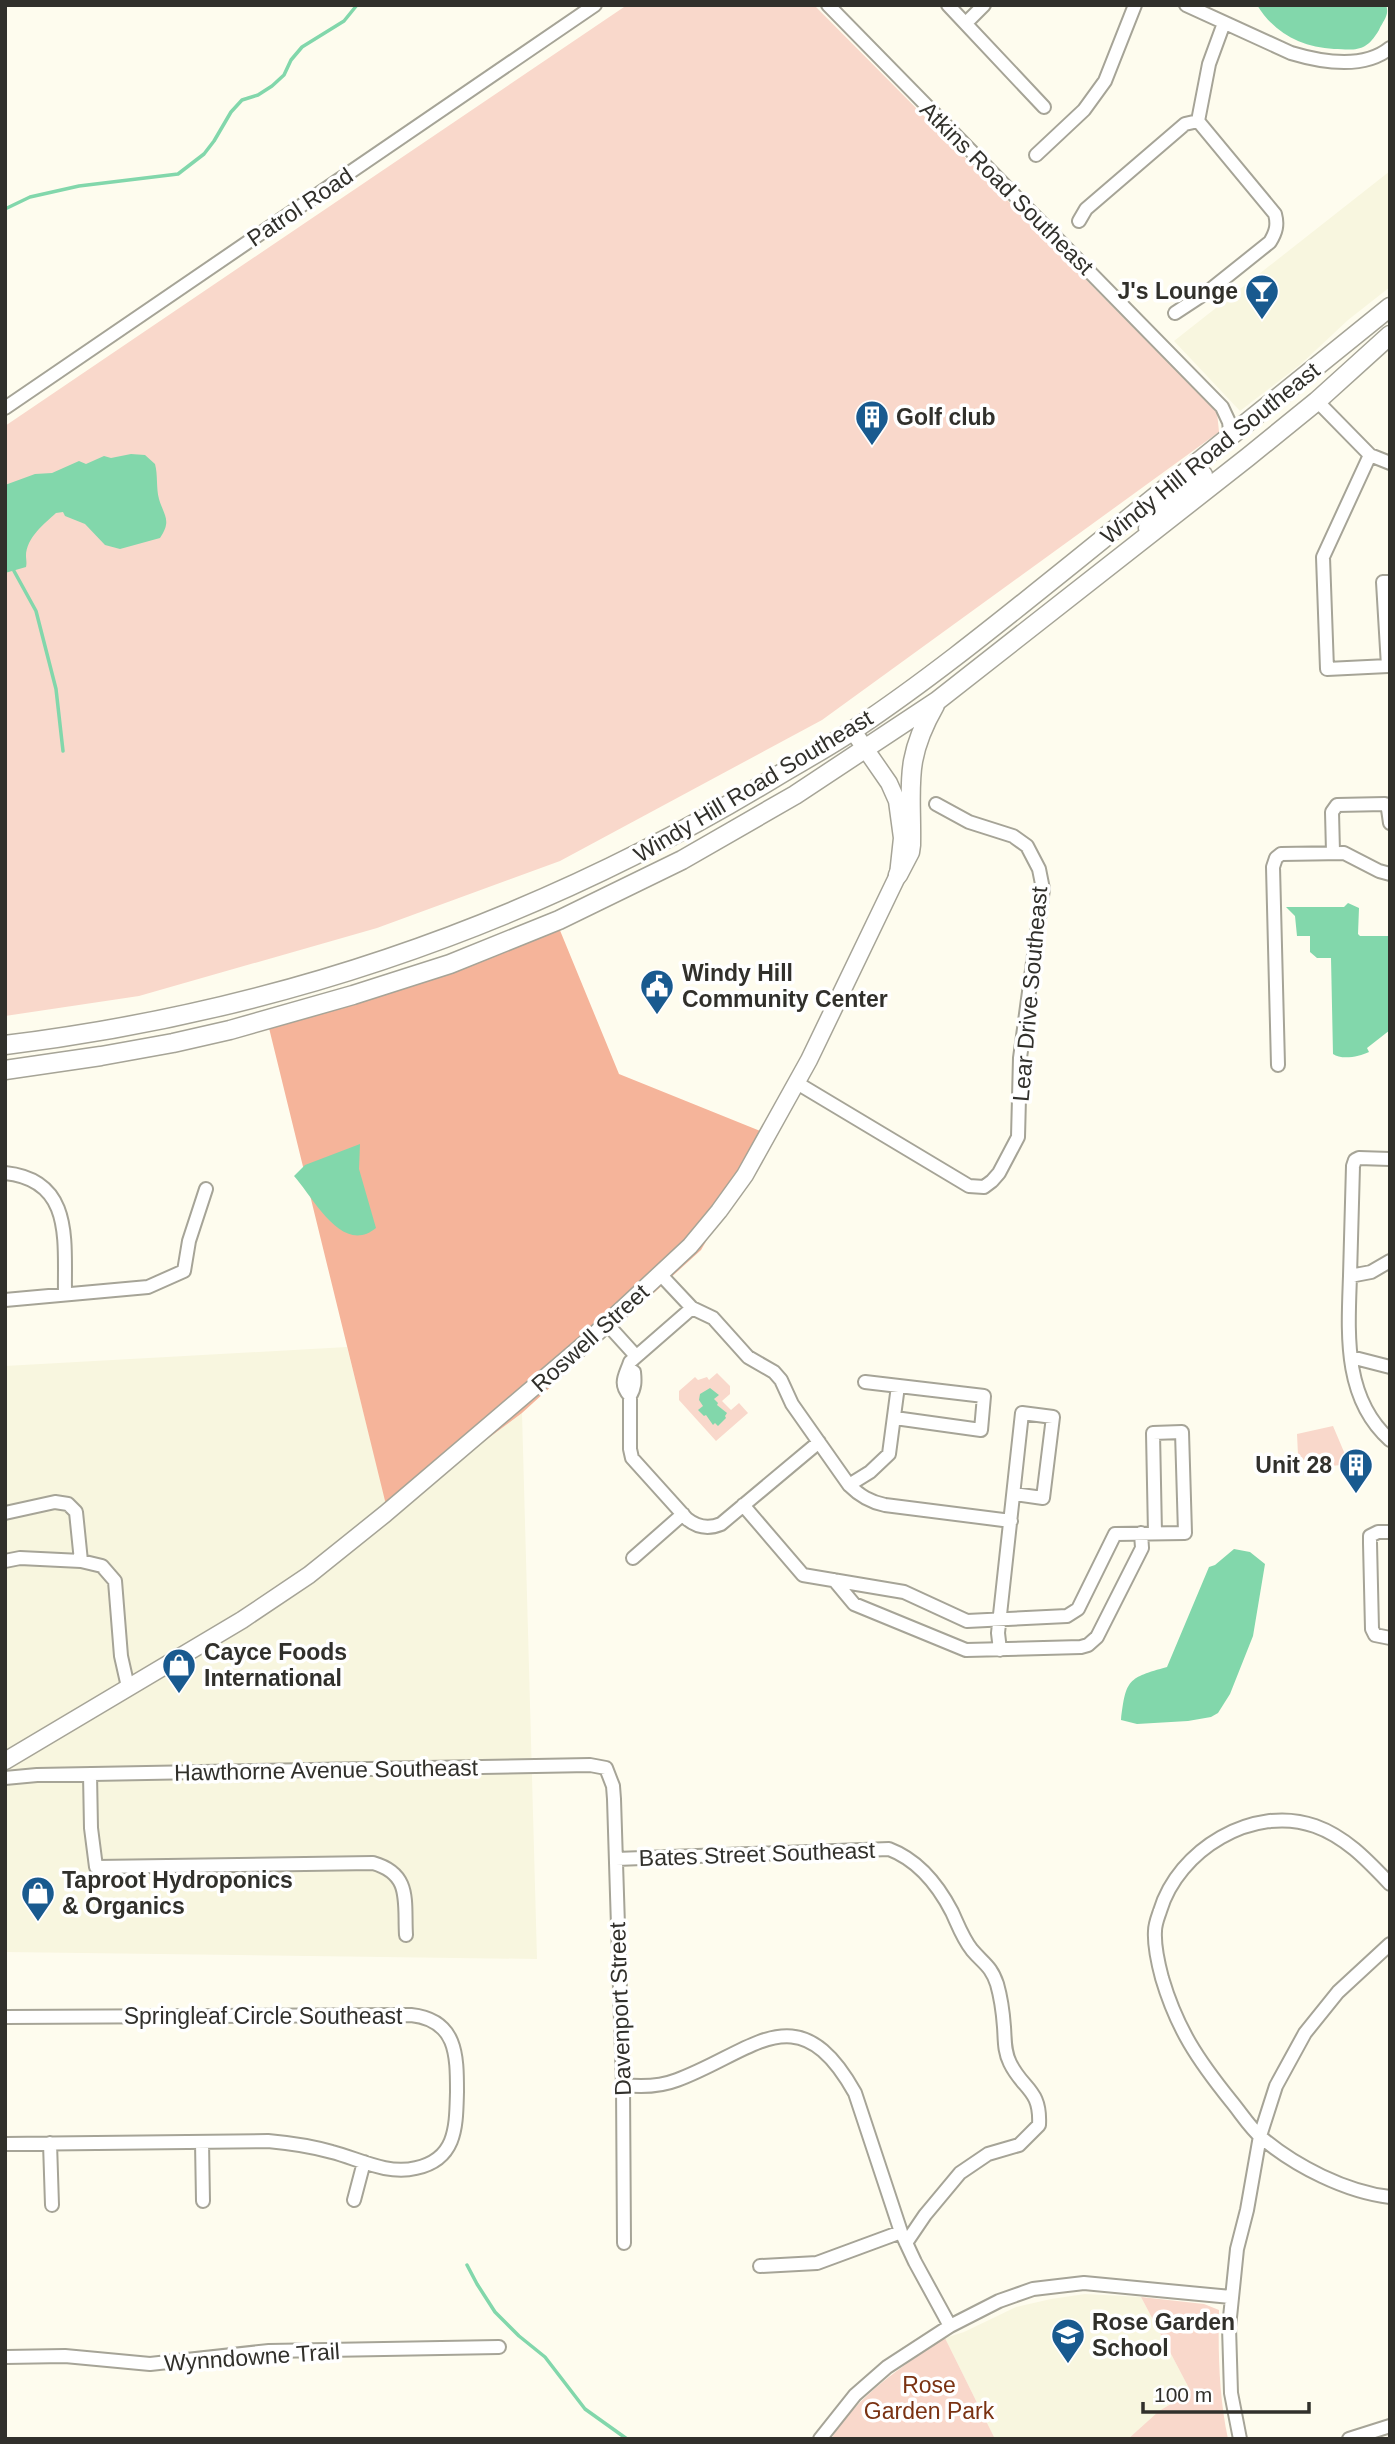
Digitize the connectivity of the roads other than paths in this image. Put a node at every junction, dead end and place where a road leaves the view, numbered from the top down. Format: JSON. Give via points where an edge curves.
{"nodes":[{"id":1,"x":596,"y":5,"type":"edge"},
{"id":2,"x":828,"y":5,"type":"edge"},
{"id":3,"x":948,"y":5,"type":"edge"},
{"id":4,"x":984,"y":5,"type":"edge"},
{"id":5,"x":1135,"y":5,"type":"edge"},
{"id":6,"x":1185,"y":5,"type":"edge"},
{"id":7,"x":966,"y":23,"type":"junction"},
{"id":8,"x":1224,"y":23,"type":"junction"},
{"id":9,"x":1390,"y":48,"type":"edge"},
{"id":10,"x":1044,"y":107,"type":"dead end"},
{"id":11,"x":1198,"y":121,"type":"junction"},
{"id":12,"x":1036,"y":155,"type":"dead end"},
{"id":13,"x":1079,"y":221,"type":"dead end"},
{"id":14,"x":1390,"y":307,"type":"edge"},
{"id":15,"x":1175,"y":313,"type":"dead end"},
{"id":16,"x":1390,"y":335,"type":"edge"},
{"id":17,"x":1317,"y":401,"type":"junction"},
{"id":18,"x":5,"y":408,"type":"edge"},
{"id":19,"x":1231,"y":438,"type":"junction"},
{"id":20,"x":1370,"y":455,"type":"junction"},
{"id":21,"x":1390,"y":463,"type":"edge"},
{"id":22,"x":1136,"y":545,"type":"junction"},
{"id":23,"x":1390,"y":582,"type":"edge"},
{"id":24,"x":937,"y":701,"type":"junction"},
{"id":25,"x":853,"y":731,"type":"junction"},
{"id":26,"x":866,"y":750,"type":"junction"},
{"id":27,"x":936,"y":804,"type":"dead end"},
{"id":28,"x":1390,"y":823,"type":"edge"},
{"id":29,"x":1333,"y":852,"type":"junction"},
{"id":30,"x":1390,"y":874,"type":"edge"},
{"id":31,"x":898,"y":875,"type":"junction"},
{"id":32,"x":5,"y":1045,"type":"edge"},
{"id":33,"x":1278,"y":1065,"type":"dead end"},
{"id":34,"x":5,"y":1070,"type":"edge"},
{"id":35,"x":797,"y":1083,"type":"junction"},
{"id":36,"x":1390,"y":1159,"type":"edge"},
{"id":37,"x":5,"y":1173,"type":"edge"},
{"id":38,"x":206,"y":1189,"type":"dead end"},
{"id":39,"x":1390,"y":1261,"type":"edge"},
{"id":40,"x":660,"y":1274,"type":"junction"},
{"id":41,"x":1350,"y":1276,"type":"junction"},
{"id":42,"x":65,"y":1294,"type":"junction"},
{"id":43,"x":5,"y":1300,"type":"edge"},
{"id":44,"x":692,"y":1308,"type":"junction"},
{"id":45,"x":607,"y":1324,"type":"junction"},
{"id":46,"x":1351,"y":1357,"type":"junction"},
{"id":47,"x":632,"y":1362,"type":"junction"},
{"id":48,"x":1390,"y":1367,"type":"edge"},
{"id":49,"x":865,"y":1382,"type":"dead end"},
{"id":50,"x":898,"y":1386,"type":"junction"},
{"id":51,"x":895,"y":1418,"type":"junction"},
{"id":52,"x":1390,"y":1440,"type":"edge"},
{"id":53,"x":818,"y":1442,"type":"junction"},
{"id":54,"x":849,"y":1485,"type":"junction"},
{"id":55,"x":1014,"y":1494,"type":"junction"},
{"id":56,"x":743,"y":1505,"type":"junction"},
{"id":57,"x":5,"y":1513,"type":"edge"},
{"id":58,"x":683,"y":1514,"type":"junction"},
{"id":59,"x":1011,"y":1521,"type":"junction"},
{"id":60,"x":1390,"y":1532,"type":"edge"},
{"id":61,"x":1141,"y":1533,"type":"junction"},
{"id":62,"x":1155,"y":1533,"type":"junction"},
{"id":63,"x":633,"y":1558,"type":"dead end"},
{"id":64,"x":5,"y":1561,"type":"edge"},
{"id":65,"x":81,"y":1561,"type":"junction"},
{"id":66,"x":834,"y":1580,"type":"junction"},
{"id":67,"x":1000,"y":1619,"type":"junction"},
{"id":68,"x":1390,"y":1638,"type":"edge"},
{"id":69,"x":1000,"y":1650,"type":"junction"},
{"id":70,"x":128,"y":1687,"type":"junction"},
{"id":71,"x":9,"y":1760,"type":"edge"},
{"id":72,"x":90,"y":1774,"type":"junction"},
{"id":73,"x":37,"y":1775,"type":"junction"},
{"id":74,"x":610,"y":1776,"type":"joint"},
{"id":75,"x":5,"y":1778,"type":"edge"},
{"id":76,"x":616,"y":1858,"type":"junction"},
{"id":77,"x":1390,"y":1884,"type":"edge"},
{"id":78,"x":406,"y":1935,"type":"dead end"},
{"id":79,"x":1390,"y":1944,"type":"edge"},
{"id":80,"x":5,"y":2017,"type":"edge"},
{"id":81,"x":623,"y":2085,"type":"junction"},
{"id":82,"x":1260,"y":2136,"type":"junction"},
{"id":83,"x":202,"y":2142,"type":"junction"},
{"id":84,"x":50,"y":2143,"type":"junction"},
{"id":85,"x":5,"y":2144,"type":"edge"},
{"id":86,"x":365,"y":2162,"type":"junction"},
{"id":87,"x":1390,"y":2197,"type":"edge"},
{"id":88,"x":354,"y":2200,"type":"dead end"},
{"id":89,"x":203,"y":2201,"type":"dead end"},
{"id":90,"x":51,"y":2205,"type":"dead end"},
{"id":91,"x":904,"y":2237,"type":"junction"},
{"id":92,"x":624,"y":2243,"type":"dead end"},
{"id":93,"x":760,"y":2266,"type":"dead end"},
{"id":94,"x":1231,"y":2297,"type":"junction"},
{"id":95,"x":950,"y":2326,"type":"junction"},
{"id":96,"x":499,"y":2347,"type":"dead end"},
{"id":97,"x":5,"y":2357,"type":"edge"},
{"id":98,"x":1390,"y":2426,"type":"edge"},
{"id":99,"x":820,"y":2439,"type":"edge"},
{"id":100,"x":1240,"y":2439,"type":"edge"},
{"id":101,"x":1349,"y":2439,"type":"edge"}],
"edges":[{"from":1,"to":18,"type":"street","name":"Patrol Road"},
{"from":2,"to":19,"type":"street","name":"Atkins Road Southeast","via":[[1223,407]]},
{"from":3,"to":7,"type":"street"},
{"from":4,"to":7,"type":"street"},
{"from":5,"to":12,"type":"street","via":[[1105,81],[1084,110]]},
{"from":6,"to":8,"type":"street"},
{"from":7,"to":10,"type":"street"},
{"from":8,"to":9,"type":"street","via":[[1302,56],[1360,61]]},
{"from":8,"to":11,"type":"street","via":[[1209,64]]},
{"from":11,"to":13,"type":"street","via":[[1185,124],[1086,209]]},
{"from":11,"to":15,"type":"street","via":[[1275,214],[1277,225],[1270,242]]},
{"from":14,"to":19,"type":"main road","name":"Windy Hill Road Southeast"},
{"from":16,"to":17,"type":"main road","name":"Windy Hill Road Southeast"},
{"from":17,"to":20,"type":"street"},
{"from":17,"to":22,"type":"main road","name":"Windy Hill Road Southeast"},
{"from":19,"to":22,"type":"main road","via":[[1226,455],[1163,508]]},
{"from":19,"to":25,"type":"main road","name":"Windy Hill Road Southeast"},
{"from":20,"to":21,"type":"street"},
{"from":20,"to":23,"type":"street","via":[[1323,557],[1327,669],[1388,666],[1383,582]]},
{"from":22,"to":24,"type":"main road","name":"Windy Hill Road Southeast"},
{"from":24,"to":26,"type":"main road","name":"Windy Hill Road Southeast"},
{"from":24,"to":31,"type":"main road","via":[[913,754],[911,845]]},
{"from":25,"to":26,"type":"street","name":"Roswell Street"},
{"from":25,"to":32,"type":"main road","name":"Windy Hill Road Southeast","via":[[655,847],[435,943],[211,1009]]},
{"from":26,"to":31,"type":"street","name":"Roswell Street","via":[[897,801],[902,849]]},
{"from":26,"to":34,"type":"main road","name":"Windy Hill Road Southeast","via":[[682,860],[559,920],[450,964],[230,1030]]},
{"from":27,"to":35,"type":"street","name":"Lear Drive Southeast","via":[[969,822],[1013,836],[1027,846],[1040,869],[1042,900],[1021,1046],[1016,1143],[992,1181],[984,1187],[969,1186]]},
{"from":28,"to":29,"type":"street","via":[[1385,804],[1337,804],[1332,812]]},
{"from":29,"to":30,"type":"street","via":[[1350,854]]},
{"from":29,"to":33,"type":"street","via":[[1282,853],[1273,863]]},
{"from":31,"to":35,"type":"street","name":"Roswell Street"},
{"from":35,"to":40,"type":"street","name":"Roswell Street","via":[[726,1202]]},
{"from":36,"to":41,"type":"street","via":[[1355,1160]]},
{"from":37,"to":42,"type":"street","via":[[36,1181],[55,1200],[64,1231]]},
{"from":38,"to":42,"type":"street","via":[[184,1271],[148,1287]]},
{"from":39,"to":41,"type":"street","via":[[1371,1272]]},
{"from":40,"to":44,"type":"street"},
{"from":40,"to":45,"type":"street","name":"Roswell Street"},
{"from":41,"to":46,"type":"street"},
{"from":42,"to":43,"type":"street"},
{"from":44,"to":47,"type":"street"},
{"from":44,"to":53,"type":"street","via":[[713,1318],[748,1357],[774,1372]]},
{"from":45,"to":47,"type":"street"},
{"from":45,"to":70,"type":"street","name":"Roswell Street","via":[[309,1575]]},
{"from":46,"to":48,"type":"street"},
{"from":46,"to":52,"type":"street","via":[[1356,1389],[1369,1418]]},
{"from":47,"to":58,"type":"street","via":[[632,1458]]},
{"from":49,"to":50,"type":"street"},
{"from":50,"to":51,"type":"street"},
{"from":50,"to":51,"type":"street","via":[[984,1396],[981,1430]]},
{"from":51,"to":54,"type":"street","via":[[886,1459]]},
{"from":53,"to":54,"type":"street"},
{"from":53,"to":56,"type":"street"},
{"from":54,"to":59,"type":"street","via":[[866,1499],[885,1505]]},
{"from":55,"to":55,"type":"street","via":[[1022,1413],[1053,1417],[1042,1498]]},
{"from":55,"to":59,"type":"street"},
{"from":56,"to":58,"type":"street","via":[[710,1527],[696,1525]]},
{"from":56,"to":66,"type":"street","via":[[803,1575]]},
{"from":57,"to":65,"type":"street","via":[[55,1502],[68,1504],[76,1512]]},
{"from":58,"to":63,"type":"street"},
{"from":59,"to":67,"type":"street"},
{"from":60,"to":68,"type":"street","via":[[1374,1533],[1370,1543],[1372,1629],[1375,1635]]},
{"from":61,"to":62,"type":"street"},
{"from":61,"to":67,"type":"street","via":[[1115,1534],[1073,1613]]},
{"from":61,"to":69,"type":"street","via":[[1142,1548],[1093,1642],[1081,1647]]},
{"from":62,"to":62,"type":"street","via":[[1185,1532],[1182,1432],[1153,1433]]},
{"from":64,"to":65,"type":"street"},
{"from":65,"to":70,"type":"street","via":[[102,1566],[115,1581]]},
{"from":66,"to":67,"type":"street","via":[[904,1592],[967,1620]]},
{"from":66,"to":69,"type":"street","via":[[854,1604],[966,1650]]},
{"from":67,"to":69,"type":"street"},
{"from":70,"to":71,"type":"street","name":"Roswell Street"},
{"from":71,"to":73,"type":"street"},
{"from":72,"to":73,"type":"street","name":"Hawthorne Avenue Southeast"},
{"from":72,"to":74,"type":"street","name":"Hawthorne Avenue Southeast","via":[[590,1765],[606,1768]]},
{"from":72,"to":78,"type":"street","via":[[96,1867],[373,1863],[387,1867],[399,1878]]},
{"from":73,"to":75,"type":"street","name":"Hawthorne Avenue Southeast"},
{"from":74,"to":76,"type":"street","name":"Davenport Street"},
{"from":76,"to":81,"type":"street","name":"Davenport Street"},
{"from":76,"to":91,"type":"street","name":"Bates Street Southeast","via":[[889,1849],[922,1869],[940,1892],[972,1950],[991,1968],[1004,2044],[1011,2065],[1040,2108],[1039,2125],[1019,2145],[988,2154],[960,2173]]},
{"from":77,"to":82,"type":"street","via":[[1334,1834],[1284,1821],[1228,1832],[1184,1866],[1165,1894],[1155,1930],[1158,1964],[1171,2009],[1206,2070]]},
{"from":79,"to":82,"type":"street","via":[[1338,1992],[1305,2033],[1276,2086]]},
{"from":80,"to":86,"type":"street","name":"Springleaf Circle Southeast","via":[[411,2015],[435,2021],[446,2032],[457,2058],[453,2138],[445,2152],[416,2168],[384,2168]]},
{"from":81,"to":91,"type":"street","via":[[652,2086],[676,2080],[767,2038],[792,2036],[808,2041],[837,2065],[855,2093]]},
{"from":81,"to":92,"type":"street","name":"Davenport Street"},
{"from":82,"to":87,"type":"street","via":[[1331,2181]]},
{"from":82,"to":94,"type":"street"},
{"from":83,"to":84,"type":"street","name":"Springleaf Circle Southeast"},
{"from":83,"to":86,"type":"street","name":"Springleaf Circle Southeast","via":[[299,2144]]},
{"from":83,"to":89,"type":"street"},
{"from":84,"to":85,"type":"street","name":"Springleaf Circle Southeast"},
{"from":84,"to":90,"type":"street"},
{"from":86,"to":88,"type":"street"},
{"from":91,"to":93,"type":"street","via":[[817,2263]]},
{"from":91,"to":95,"type":"street"},
{"from":94,"to":95,"type":"street","via":[[1068,2283],[999,2301]]},
{"from":94,"to":100,"type":"street","via":[[1231,2393]]},
{"from":95,"to":99,"type":"street","via":[[869,2382]]},
{"from":96,"to":97,"type":"street","name":"Wynndowne Trail","via":[[269,2351],[150,2364],[65,2356]]},
{"from":98,"to":101,"type":"street"}]}
